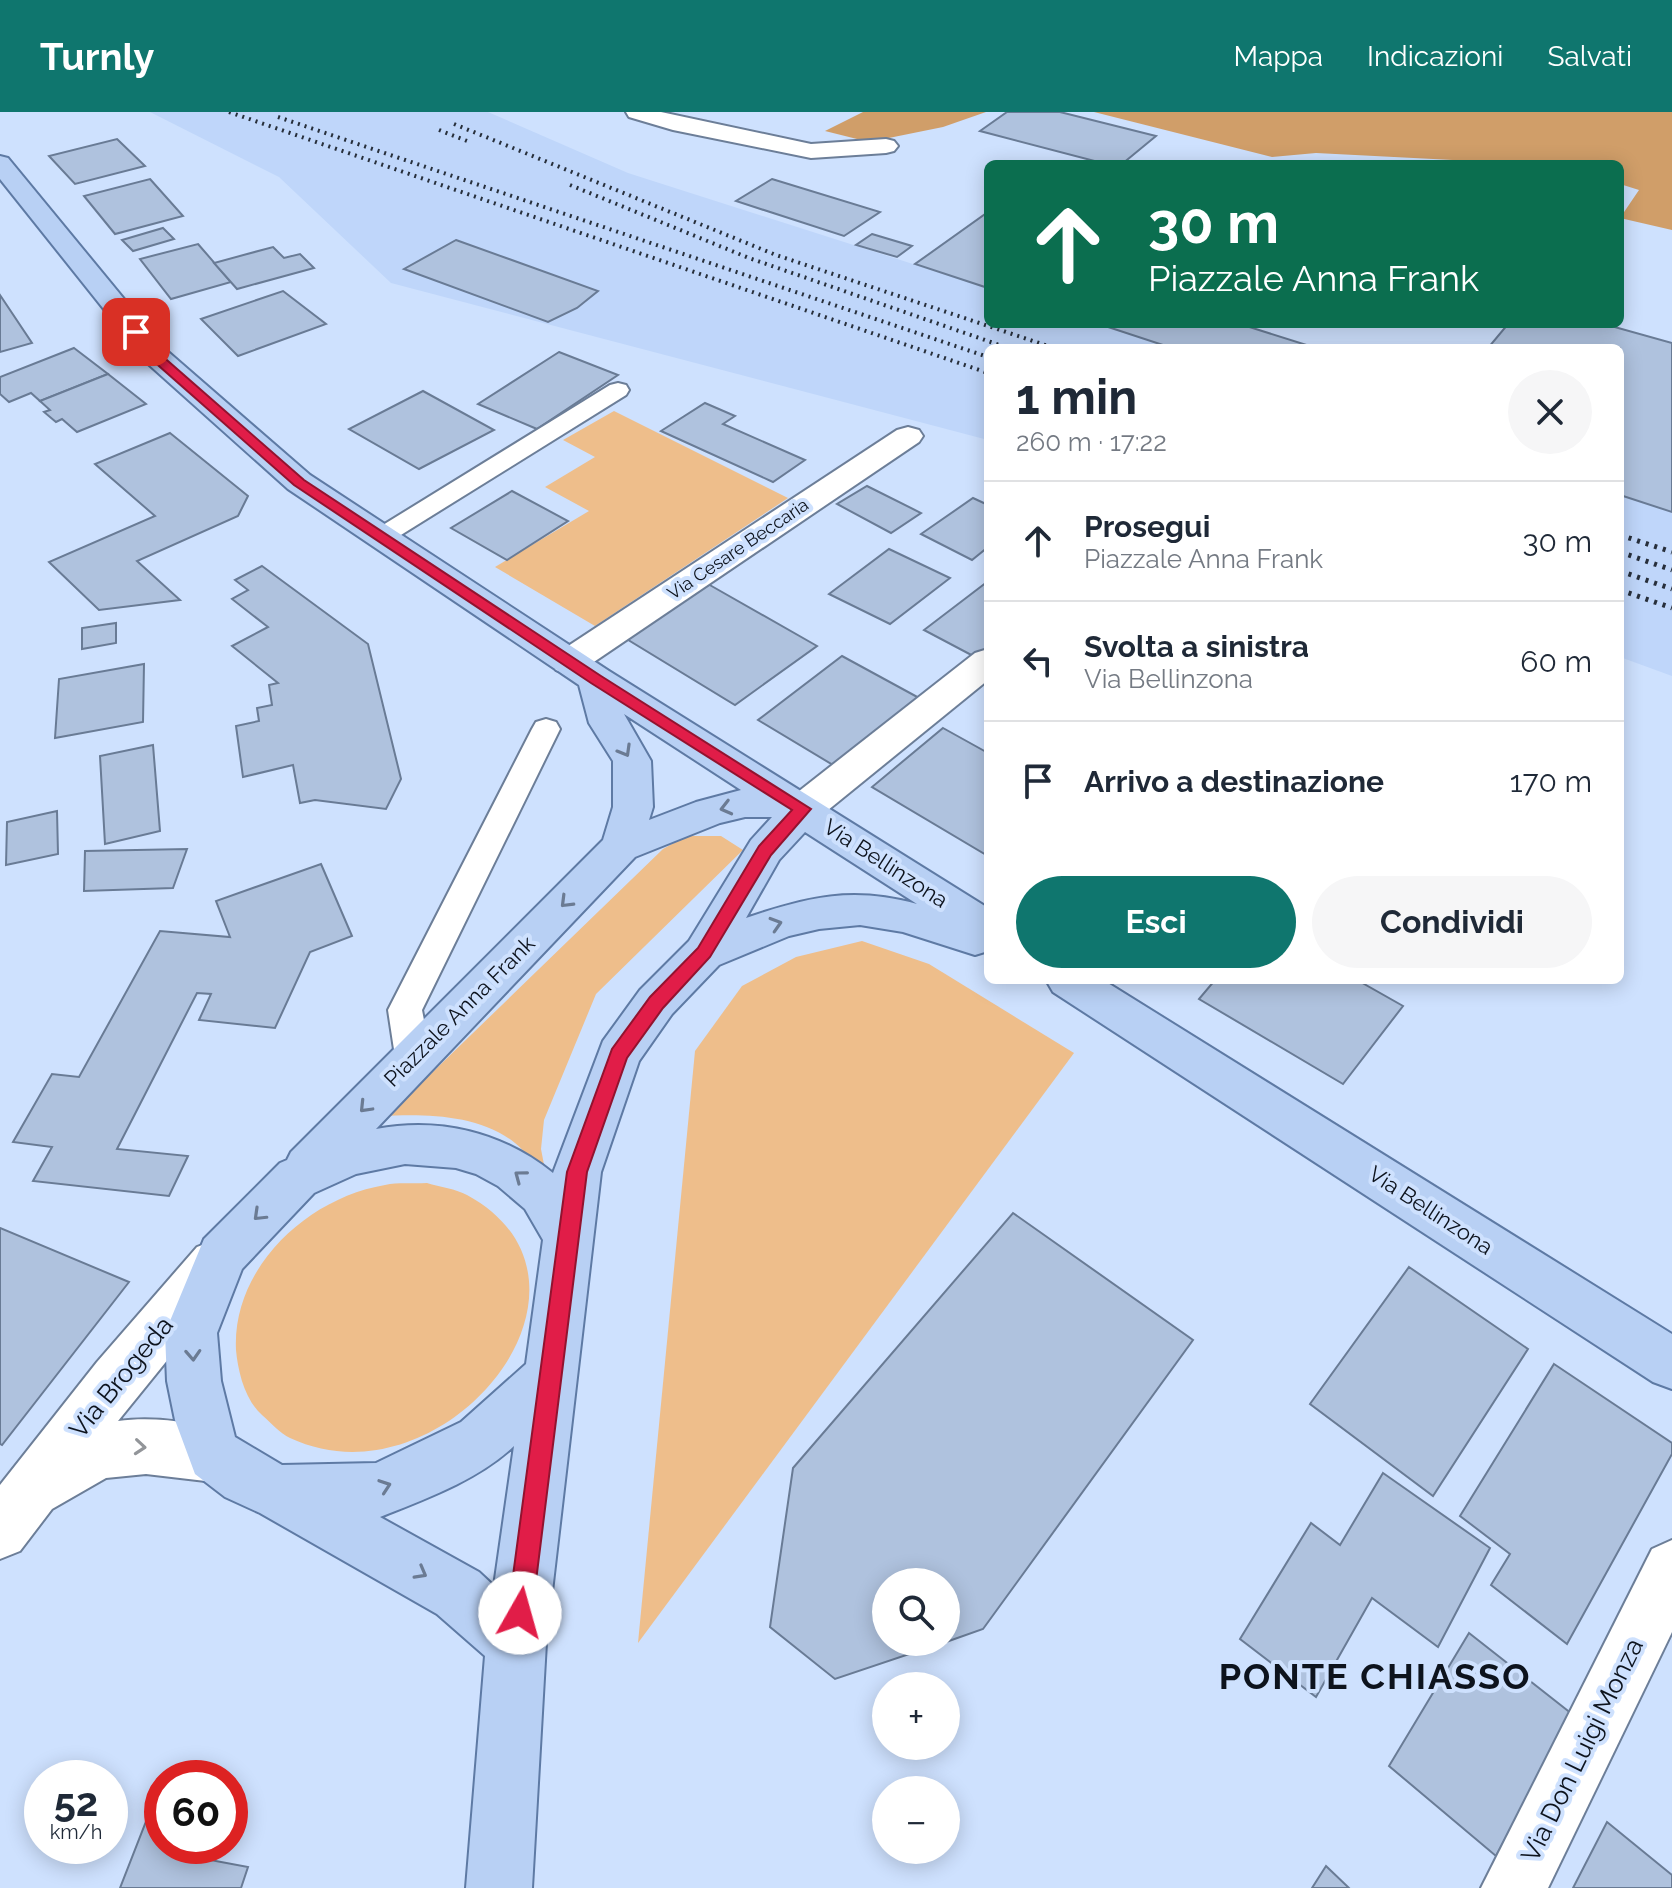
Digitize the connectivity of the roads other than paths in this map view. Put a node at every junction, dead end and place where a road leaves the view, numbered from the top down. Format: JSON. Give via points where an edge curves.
{"nodes":[{"id":1,"x":637,"y":112,"type":"edge"},
{"id":2,"x":886,"y":146,"type":"dead end"},
{"id":3,"x":0,"y":163,"type":"edge"},
{"id":4,"x":618,"y":390,"type":"dead end"},
{"id":5,"x":908,"y":436,"type":"dead end"},
{"id":6,"x":379,"y":538,"type":"junction"},
{"id":7,"x":984,"y":664,"type":"edge"},
{"id":8,"x":582,"y":671,"type":"junction"},
{"id":9,"x":546,"y":729,"type":"dead end"},
{"id":10,"x":803,"y":809,"type":"junction"},
{"id":11,"x":621,"y":847,"type":"junction"},
{"id":12,"x":984,"y":926,"type":"edge"},
{"id":13,"x":984,"y":942,"type":"edge"},
{"id":14,"x":704,"y":953,"type":"junction"},
{"id":15,"x":1074,"y":984,"type":"edge"},
{"id":16,"x":413,"y":1056,"type":"junction"},
{"id":17,"x":297,"y":1178,"type":"junction"},
{"id":18,"x":568,"y":1236,"type":"junction"},
{"id":19,"x":222,"y":1255,"type":"junction"},
{"id":20,"x":1672,"y":1364,"type":"edge"},
{"id":21,"x":551,"y":1376,"type":"junction"},
{"id":22,"x":214,"y":1455,"type":"junction"},
{"id":23,"x":280,"y":1493,"type":"junction"},
{"id":24,"x":11,"y":1517,"type":"edge"},
{"id":25,"x":1672,"y":1569,"type":"edge"},
{"id":26,"x":516,"y":1643,"type":"junction"},
{"id":27,"x":499,"y":1888,"type":"edge"},
{"id":28,"x":1514,"y":1888,"type":"edge"}],
"edges":[{"from":1,"to":2,"type":"street","via":[[811,151]]},
{"from":3,"to":6,"type":"main road","name":"Via Bellinzona","via":[[156,356],[299,482]]},
{"from":4,"to":6,"type":"lane"},
{"from":5,"to":8,"type":"street","name":"Via Cesare Beccaria"},
{"from":6,"to":8,"type":"main road","name":"Via Bellinzona"},
{"from":7,"to":10,"type":"street"},
{"from":8,"to":10,"type":"main road","name":"Via Bellinzona"},
{"from":8,"to":11,"type":"main road","name":"Piazzale Anna Frank","one_way":true,"via":[[632,761],[633,807]]},
{"from":9,"to":16,"type":"lane","via":[[405,1010]]},
{"from":10,"to":11,"type":"main road","name":"Piazzale Anna Frank","one_way":true,"via":[[745,803]]},
{"from":10,"to":12,"type":"main road","name":"Via Bellinzona"},
{"from":10,"to":14,"type":"main road","via":[[765,850]]},
{"from":11,"to":16,"type":"main road","name":"Piazzale Anna Frank","one_way":true},
{"from":14,"to":13,"type":"main road","one_way":true,"via":[[778,922],[860,909]]},
{"from":14,"to":18,"type":"main road","via":[[656,1002],[619,1054],[577,1172]]},
{"from":15,"to":20,"type":"main road","name":"Via Bellinzona"},
{"from":16,"to":17,"type":"main road","name":"Piazzale Anna Frank","one_way":true},
{"from":18,"to":17,"type":"main road","one_way":true,"via":[[542,1194],[515,1171],[456,1147],[378,1148],[350,1154]]},
{"from":17,"to":19,"type":"main road","name":"Piazzale Anna Frank","one_way":true},
{"from":18,"to":21,"type":"main road"},
{"from":19,"to":22,"type":"main road","one_way":true,"via":[[191,1333],[194,1381]]},
{"from":19,"to":24,"type":"street","name":"Via Brogeda","via":[[116,1380]]},
{"from":23,"to":21,"type":"main road","one_way":true,"via":[[376,1491],[415,1475],[480,1441]]},
{"from":21,"to":26,"type":"main road"},
{"from":22,"to":23,"type":"main road"},
{"from":24,"to":22,"type":"street","name":"Via Brogeda","one_way":true,"via":[[80,1460],[112,1447]]},
{"from":23,"to":26,"type":"main road","one_way":true,"via":[[458,1593]]},
{"from":25,"to":28,"type":"street","name":"Via Don Luigi Monza"},
{"from":26,"to":27,"type":"main road"}]}
